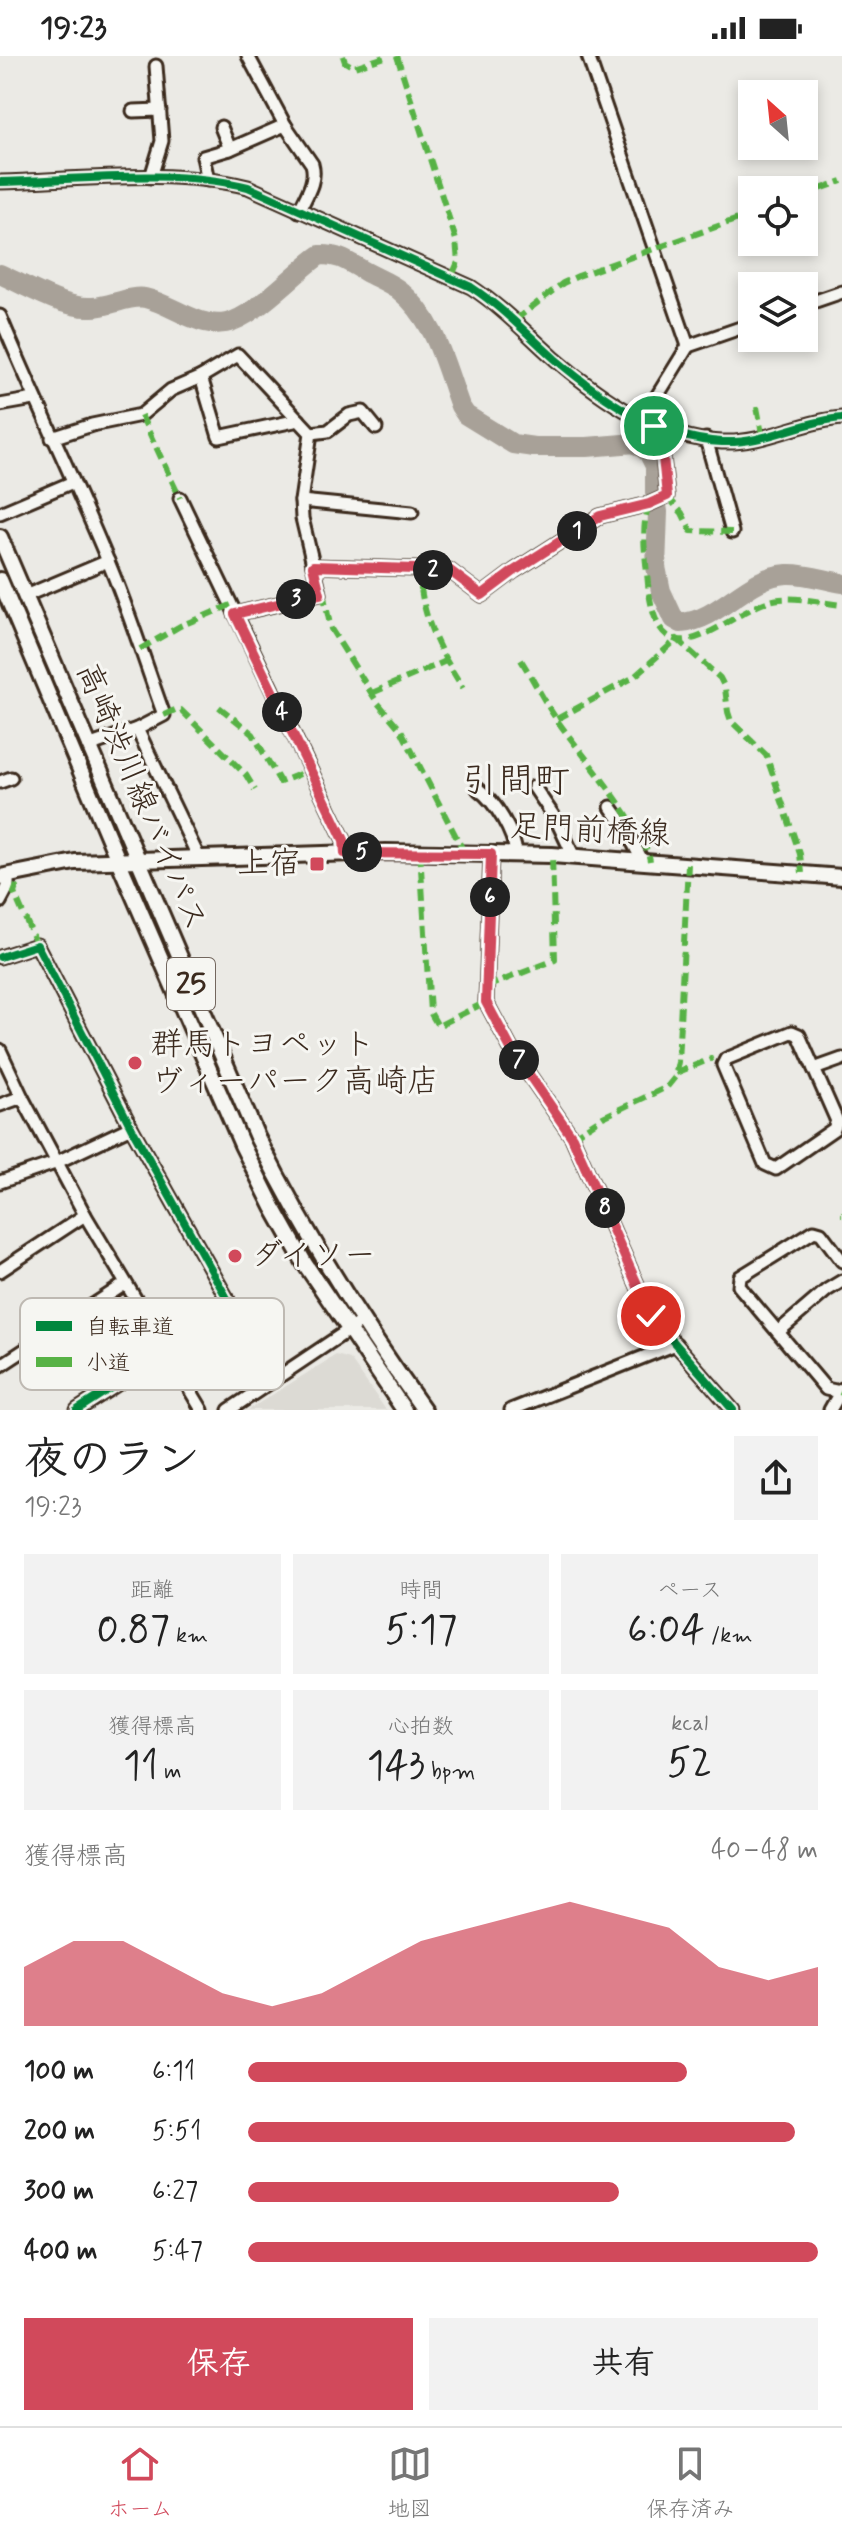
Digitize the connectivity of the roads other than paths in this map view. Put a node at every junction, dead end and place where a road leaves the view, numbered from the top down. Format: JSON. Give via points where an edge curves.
{"nodes":[{"id":1,"x":248,"y":56,"type":"edge"},
{"id":2,"x":588,"y":56,"type":"edge"},
{"id":3,"x":156,"y":66,"type":"dead end"},
{"id":4,"x":160,"y":110,"type":"junction"},
{"id":5,"x":133,"y":111,"type":"dead end"},
{"id":6,"x":285,"y":125,"type":"junction"},
{"id":7,"x":221,"y":127,"type":"dead end"},
{"id":8,"x":230,"y":149,"type":"junction"},
{"id":9,"x":151,"y":177,"type":"junction"},
{"id":10,"x":208,"y":180,"type":"junction"},
{"id":11,"x":0,"y":182,"type":"edge"},
{"id":12,"x":299,"y":211,"type":"junction"},
{"id":13,"x":842,"y":292,"type":"edge"},
{"id":14,"x":818,"y":300,"type":"edge"},
{"id":15,"x":0,"y":316,"type":"edge"},
{"id":16,"x":738,"y":329,"type":"edge"},
{"id":17,"x":688,"y":346,"type":"junction"},
{"id":18,"x":201,"y":377,"type":"junction"},
{"id":19,"x":34,"y":399,"type":"junction"},
{"id":20,"x":0,"y":405,"type":"edge"},
{"id":21,"x":842,"y":418,"type":"edge"},
{"id":22,"x":643,"y":419,"type":"junction"},
{"id":23,"x":299,"y":420,"type":"junction"},
{"id":24,"x":376,"y":428,"type":"dead end"},
{"id":25,"x":660,"y":428,"type":"junction"},
{"id":26,"x":311,"y":433,"type":"junction"},
{"id":27,"x":52,"y":438,"type":"junction"},
{"id":28,"x":706,"y":439,"type":"junction"},
{"id":29,"x":73,"y":482,"type":"junction"},
{"id":30,"x":180,"y":498,"type":"dead end"},
{"id":31,"x":301,"y":501,"type":"junction"},
{"id":32,"x":412,"y":512,"type":"dead end"},
{"id":33,"x":0,"y":513,"type":"edge"},
{"id":34,"x":732,"y":532,"type":"dead end"},
{"id":35,"x":0,"y":537,"type":"edge"},
{"id":36,"x":108,"y":561,"type":"junction"},
{"id":37,"x":313,"y":566,"type":"junction"},
{"id":38,"x":0,"y":580,"type":"edge"},
{"id":39,"x":25,"y":596,"type":"junction"},
{"id":40,"x":5,"y":607,"type":"edge"},
{"id":41,"x":235,"y":614,"type":"junction"},
{"id":42,"x":137,"y":729,"type":"junction"},
{"id":43,"x":88,"y":746,"type":"junction"},
{"id":44,"x":534,"y":787,"type":"dead end"},
{"id":45,"x":478,"y":789,"type":"dead end"},
{"id":46,"x":611,"y":807,"type":"dead end"},
{"id":47,"x":345,"y":853,"type":"junction"},
{"id":48,"x":491,"y":854,"type":"junction"},
{"id":49,"x":516,"y":854,"type":"junction"},
{"id":50,"x":574,"y":857,"type":"junction"},
{"id":51,"x":199,"y":858,"type":"junction"},
{"id":52,"x":140,"y":859,"type":"junction"},
{"id":53,"x":118,"y":860,"type":"junction"},
{"id":54,"x":642,"y":860,"type":"junction"},
{"id":55,"x":4,"y":876,"type":"edge"},
{"id":56,"x":842,"y":877,"type":"edge"},
{"id":57,"x":0,"y":902,"type":"edge"},
{"id":58,"x":0,"y":957,"type":"edge"},
{"id":59,"x":0,"y":1050,"type":"edge"},
{"id":60,"x":842,"y":1059,"type":"edge"},
{"id":61,"x":814,"y":1069,"type":"junction"},
{"id":62,"x":22,"y":1097,"type":"junction"},
{"id":63,"x":0,"y":1105,"type":"edge"},
{"id":64,"x":131,"y":1127,"type":"junction"},
{"id":65,"x":55,"y":1163,"type":"junction"},
{"id":66,"x":0,"y":1182,"type":"edge"},
{"id":67,"x":85,"y":1215,"type":"junction"},
{"id":68,"x":842,"y":1261,"type":"edge"},
{"id":69,"x":0,"y":1271,"type":"edge"},
{"id":70,"x":842,"y":1281,"type":"edge"},
{"id":71,"x":125,"y":1284,"type":"junction"},
{"id":72,"x":104,"y":1298,"type":"edge"},
{"id":73,"x":134,"y":1298,"type":"edge"},
{"id":74,"x":227,"y":1298,"type":"edge"},
{"id":75,"x":362,"y":1321,"type":"junction"},
{"id":76,"x":348,"y":1330,"type":"junction"},
{"id":77,"x":778,"y":1332,"type":"junction"},
{"id":78,"x":676,"y":1344,"type":"junction"},
{"id":79,"x":20,"y":1353,"type":"edge"},
{"id":80,"x":0,"y":1366,"type":"edge"},
{"id":81,"x":284,"y":1373,"type":"edge"},
{"id":82,"x":107,"y":1390,"type":"edge"},
{"id":83,"x":190,"y":1390,"type":"edge"},
{"id":84,"x":259,"y":1390,"type":"edge"},
{"id":85,"x":841,"y":1390,"type":"edge"},
{"id":86,"x":77,"y":1410,"type":"edge"},
{"id":87,"x":202,"y":1410,"type":"edge"},
{"id":88,"x":229,"y":1410,"type":"edge"},
{"id":89,"x":404,"y":1410,"type":"edge"},
{"id":90,"x":424,"y":1410,"type":"edge"},
{"id":91,"x":511,"y":1410,"type":"edge"},
{"id":92,"x":733,"y":1410,"type":"edge"},
{"id":93,"x":830,"y":1410,"type":"edge"}],
"edges":[{"from":1,"to":6,"type":"street"},
{"from":2,"to":17,"type":"street"},
{"from":3,"to":4,"type":"street"},
{"from":4,"to":5,"type":"street"},
{"from":4,"to":9,"type":"street","via":[[162,141]]},
{"from":6,"to":8,"type":"street"},
{"from":6,"to":12,"type":"street","via":[[314,171]]},
{"from":7,"to":8,"type":"street"},
{"from":8,"to":10,"type":"street","via":[[203,157]]},
{"from":9,"to":10,"type":"street"},
{"from":9,"to":11,"type":"street"},
{"from":10,"to":12,"type":"street","via":[[248,187]]},
{"from":12,"to":22,"type":"street","via":[[471,287],[585,383]]},
{"from":13,"to":14,"type":"street"},
{"from":15,"to":19,"type":"street"},
{"from":16,"to":17,"type":"street"},
{"from":17,"to":22,"type":"street"},
{"from":18,"to":23,"type":"street","via":[[238,355]]},
{"from":18,"to":23,"type":"street","via":[[219,437]]},
{"from":18,"to":27,"type":"street","via":[[171,390],[141,415]]},
{"from":19,"to":20,"type":"street"},
{"from":19,"to":27,"type":"street"},
{"from":21,"to":28,"type":"street","via":[[763,439]]},
{"from":22,"to":25,"type":"street"},
{"from":23,"to":26,"type":"street"},
{"from":24,"to":26,"type":"street","via":[[356,411],[328,431]]},
{"from":25,"to":28,"type":"street"},
{"from":25,"to":37,"type":"street","via":[[667,496],[600,516],[482,595],[449,570]]},
{"from":26,"to":31,"type":"street"},
{"from":27,"to":29,"type":"street"},
{"from":28,"to":34,"type":"street"},
{"from":29,"to":33,"type":"street"},
{"from":29,"to":36,"type":"street"},
{"from":30,"to":41,"type":"street"},
{"from":31,"to":32,"type":"street"},
{"from":31,"to":37,"type":"street"},
{"from":35,"to":39,"type":"main road","name":"高崎渋川線バイパス","number":"25"},
{"from":36,"to":39,"type":"street"},
{"from":36,"to":42,"type":"street","via":[[164,715]]},
{"from":37,"to":41,"type":"street","via":[[320,594]]},
{"from":38,"to":40,"type":"main road","name":"高崎渋川線バイパス","number":"25"},
{"from":39,"to":43,"type":"main road","name":"高崎渋川線バイパス","number":"25"},
{"from":40,"to":53,"type":"main road","name":"高崎渋川線バイパス","number":"25"},
{"from":41,"to":47,"type":"street","via":[[344,840]]},
{"from":42,"to":43,"type":"street"},
{"from":42,"to":51,"type":"street"},
{"from":43,"to":52,"type":"main road","name":"高崎渋川線バイパス","number":"25"},
{"from":44,"to":50,"type":"street"},
{"from":45,"to":49,"type":"street","via":[[514,841]]},
{"from":46,"to":54,"type":"street"},
{"from":47,"to":48,"type":"main road","name":"足門前橋線"},
{"from":47,"to":51,"type":"main road","name":"足門前橋線"},
{"from":48,"to":49,"type":"main road","name":"足門前橋線"},
{"from":48,"to":78,"type":"street","via":[[486,1002],[572,1137],[651,1316]]},
{"from":49,"to":50,"type":"main road","name":"足門前橋線"},
{"from":50,"to":54,"type":"main road","name":"足門前橋線"},
{"from":51,"to":52,"type":"main road","name":"足門前橋線"},
{"from":52,"to":53,"type":"main road","name":"足門前橋線"},
{"from":52,"to":75,"type":"main road","name":"高崎渋川線バイパス","number":"25","via":[[257,1137],[289,1202]]},
{"from":53,"to":55,"type":"main road","name":"足門前橋線"},
{"from":53,"to":76,"type":"main road","name":"高崎渋川線バイパス","number":"25","via":[[242,1145],[305,1264]]},
{"from":54,"to":56,"type":"main road","name":"足門前橋線"},
{"from":55,"to":57,"type":"street","via":[[8,887]]},
{"from":58,"to":64,"type":"street","via":[[37,945]]},
{"from":59,"to":62,"type":"street"},
{"from":60,"to":61,"type":"street"},
{"from":61,"to":61,"type":"street","via":[[799,1035],[792,1032],[726,1059],[723,1065],[765,1164],[776,1169],[834,1129],[837,1121]]},
{"from":62,"to":63,"type":"street"},
{"from":62,"to":65,"type":"street"},
{"from":64,"to":65,"type":"street"},
{"from":64,"to":74,"type":"street"},
{"from":65,"to":66,"type":"street"},
{"from":65,"to":67,"type":"street"},
{"from":67,"to":69,"type":"street"},
{"from":67,"to":71,"type":"street"},
{"from":68,"to":77,"type":"street","via":[[814,1231],[740,1277],[739,1286]]},
{"from":70,"to":77,"type":"street"},
{"from":71,"to":72,"type":"street"},
{"from":71,"to":73,"type":"street"},
{"from":75,"to":76,"type":"street"},
{"from":75,"to":90,"type":"main road","name":"高崎渋川線バイパス","number":"25"},
{"from":76,"to":81,"type":"street"},
{"from":76,"to":89,"type":"main road","name":"高崎渋川線バイパス","number":"25"},
{"from":77,"to":85,"type":"street","via":[[826,1389]]},
{"from":78,"to":91,"type":"street"},
{"from":78,"to":92,"type":"street"},
{"from":79,"to":80,"type":"street"},
{"from":82,"to":86,"type":"street"},
{"from":83,"to":87,"type":"street"},
{"from":84,"to":88,"type":"street"},
{"from":85,"to":93,"type":"street"}]}
